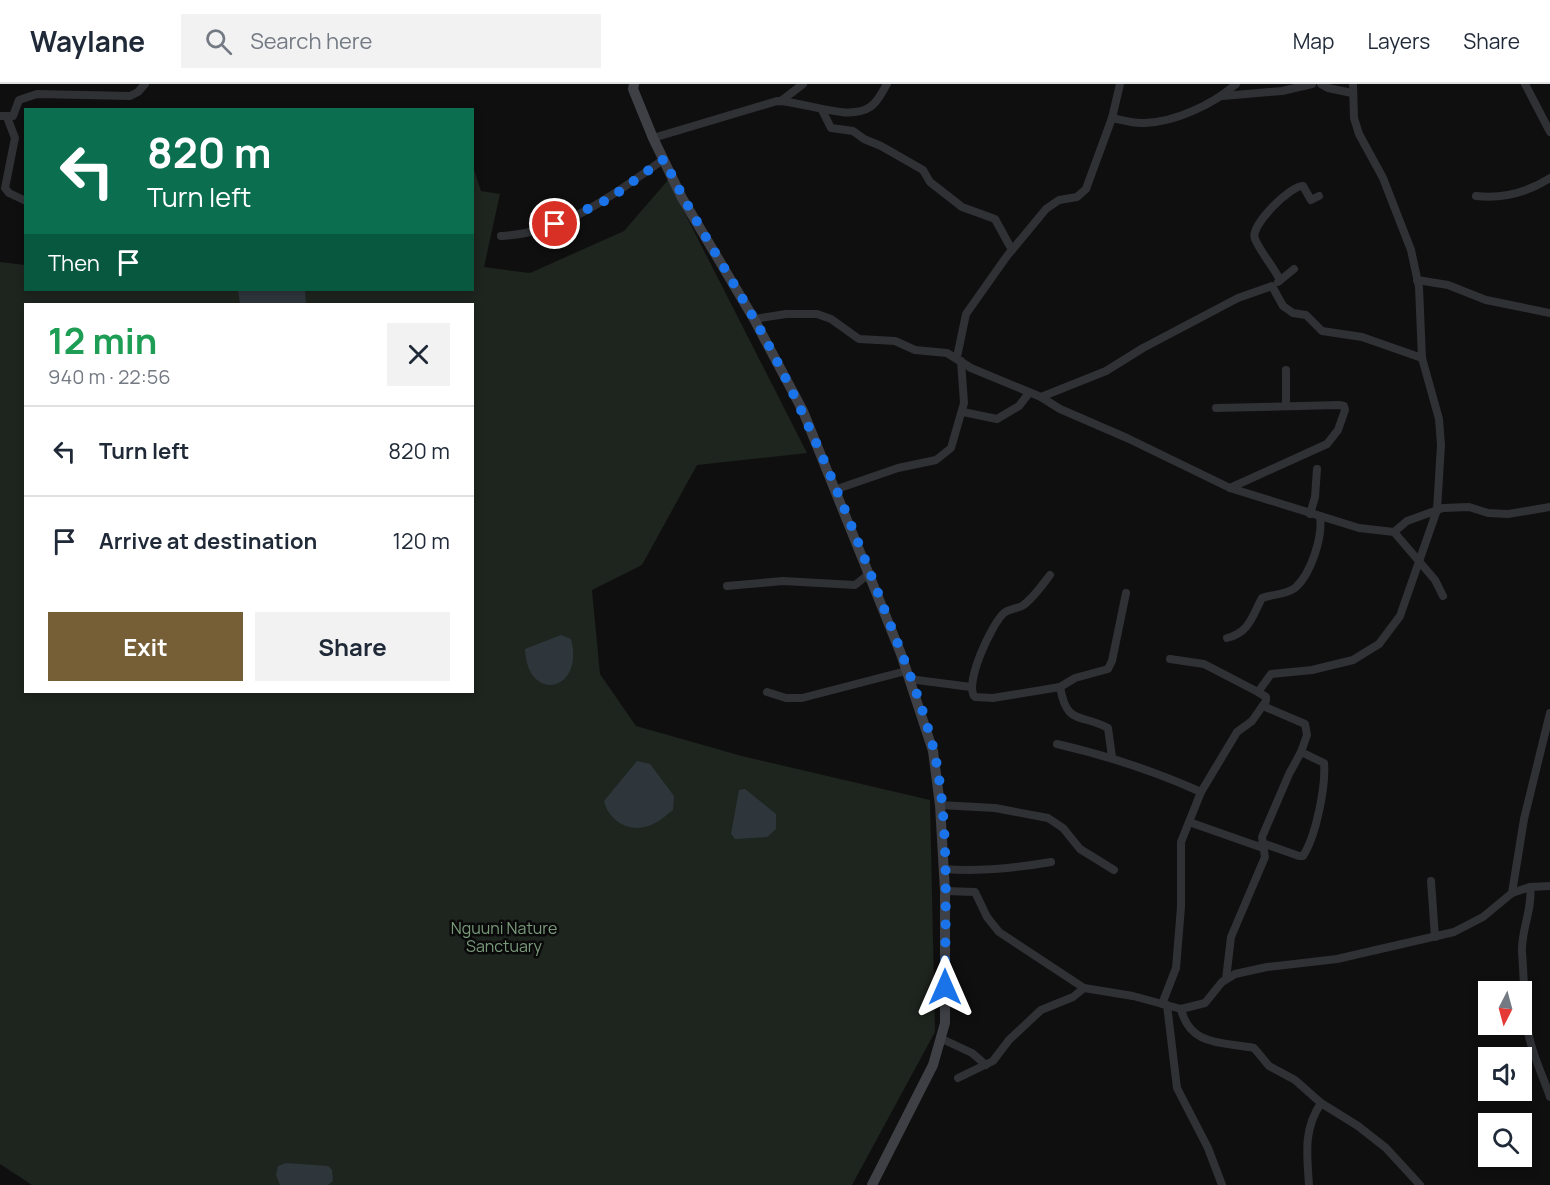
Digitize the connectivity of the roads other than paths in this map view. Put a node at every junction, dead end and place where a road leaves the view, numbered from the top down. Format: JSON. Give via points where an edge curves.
{"nodes":[{"id":1,"x":145,"y":84,"type":"edge"},
{"id":2,"x":803,"y":84,"type":"edge"},
{"id":3,"x":887,"y":84,"type":"edge"},
{"id":4,"x":1120,"y":84,"type":"edge"},
{"id":5,"x":1236,"y":84,"type":"edge"},
{"id":6,"x":1309,"y":84,"type":"edge"},
{"id":7,"x":1321,"y":84,"type":"edge"},
{"id":8,"x":1353,"y":84,"type":"edge"},
{"id":9,"x":1525,"y":84,"type":"edge"},
{"id":10,"x":632,"y":86,"type":"edge"},
{"id":11,"x":1352,"y":93,"type":"junction"},
{"id":12,"x":1223,"y":96,"type":"junction"},
{"id":13,"x":781,"y":101,"type":"junction"},
{"id":14,"x":822,"y":110,"type":"junction"},
{"id":15,"x":3,"y":117,"type":"edge"},
{"id":16,"x":1112,"y":118,"type":"junction"},
{"id":17,"x":1550,"y":132,"type":"edge"},
{"id":18,"x":653,"y":138,"type":"junction"},
{"id":19,"x":664,"y":159,"type":"junction"},
{"id":20,"x":1550,"y":178,"type":"edge"},
{"id":21,"x":1319,"y":196,"type":"dead end"},
{"id":22,"x":1476,"y":196,"type":"dead end"},
{"id":23,"x":24,"y":200,"type":"edge"},
{"id":24,"x":501,"y":236,"type":"dead end"},
{"id":25,"x":1012,"y":250,"type":"junction"},
{"id":26,"x":1294,"y":269,"type":"dead end"},
{"id":27,"x":1280,"y":280,"type":"junction"},
{"id":28,"x":1417,"y":280,"type":"junction"},
{"id":29,"x":1272,"y":286,"type":"junction"},
{"id":30,"x":1550,"y":313,"type":"edge"},
{"id":31,"x":754,"y":319,"type":"junction"},
{"id":32,"x":1422,"y":358,"type":"junction"},
{"id":33,"x":959,"y":359,"type":"junction"},
{"id":34,"x":1286,"y":370,"type":"dead end"},
{"id":35,"x":1029,"y":393,"type":"junction"},
{"id":36,"x":1041,"y":397,"type":"junction"},
{"id":37,"x":1286,"y":406,"type":"junction"},
{"id":38,"x":1216,"y":408,"type":"dead end"},
{"id":39,"x":963,"y":412,"type":"junction"},
{"id":40,"x":1317,"y":469,"type":"dead end"},
{"id":41,"x":1230,"y":488,"type":"junction"},
{"id":42,"x":837,"y":489,"type":"junction"},
{"id":43,"x":1550,"y":507,"type":"edge"},
{"id":44,"x":1437,"y":510,"type":"junction"},
{"id":45,"x":1311,"y":514,"type":"junction"},
{"id":46,"x":1320,"y":516,"type":"junction"},
{"id":47,"x":1394,"y":532,"type":"junction"},
{"id":48,"x":1418,"y":559,"type":"junction"},
{"id":49,"x":870,"y":573,"type":"junction"},
{"id":50,"x":1050,"y":575,"type":"dead end"},
{"id":51,"x":727,"y":586,"type":"dead end"},
{"id":52,"x":1126,"y":593,"type":"dead end"},
{"id":53,"x":1443,"y":596,"type":"dead end"},
{"id":54,"x":1227,"y":638,"type":"dead end"},
{"id":55,"x":1170,"y":659,"type":"dead end"},
{"id":56,"x":908,"y":675,"type":"junction"},
{"id":57,"x":972,"y":687,"type":"junction"},
{"id":58,"x":1060,"y":687,"type":"junction"},
{"id":59,"x":766,"y":692,"type":"dead end"},
{"id":60,"x":1258,"y":692,"type":"junction"},
{"id":61,"x":1263,"y":706,"type":"junction"},
{"id":62,"x":1550,"y":713,"type":"edge"},
{"id":63,"x":1057,"y":744,"type":"dead end"},
{"id":64,"x":1301,"y":752,"type":"junction"},
{"id":65,"x":1112,"y":757,"type":"junction"},
{"id":66,"x":1201,"y":792,"type":"junction"},
{"id":67,"x":940,"y":805,"type":"junction"},
{"id":68,"x":1189,"y":822,"type":"junction"},
{"id":69,"x":1262,"y":846,"type":"junction"},
{"id":70,"x":1051,"y":862,"type":"dead end"},
{"id":71,"x":944,"y":869,"type":"junction"},
{"id":72,"x":1114,"y":870,"type":"dead end"},
{"id":73,"x":1431,"y":880,"type":"dead end"},
{"id":74,"x":1550,"y":886,"type":"edge"},
{"id":75,"x":1530,"y":887,"type":"junction"},
{"id":76,"x":945,"y":891,"type":"junction"},
{"id":77,"x":1512,"y":893,"type":"junction"},
{"id":78,"x":1435,"y":937,"type":"junction"},
{"id":79,"x":1226,"y":979,"type":"junction"},
{"id":80,"x":1084,"y":988,"type":"junction"},
{"id":81,"x":1164,"y":1004,"type":"junction"},
{"id":82,"x":1181,"y":1009,"type":"junction"},
{"id":83,"x":942,"y":1039,"type":"junction"},
{"id":84,"x":986,"y":1065,"type":"junction"},
{"id":85,"x":958,"y":1078,"type":"dead end"},
{"id":86,"x":1550,"y":1097,"type":"edge"},
{"id":87,"x":1321,"y":1103,"type":"junction"},
{"id":88,"x":872,"y":1185,"type":"edge"},
{"id":89,"x":1222,"y":1185,"type":"edge"},
{"id":90,"x":1309,"y":1185,"type":"edge"},
{"id":91,"x":1420,"y":1185,"type":"edge"}],
"edges":[{"from":1,"to":15,"type":"street","via":[[130,96],[37,94],[19,100],[13,116]]},
{"from":2,"to":13,"type":"street"},
{"from":3,"to":14,"type":"street","via":[[868,109]]},
{"from":4,"to":16,"type":"street"},
{"from":5,"to":12,"type":"street"},
{"from":6,"to":12,"type":"street"},
{"from":7,"to":11,"type":"street"},
{"from":8,"to":11,"type":"street"},
{"from":9,"to":17,"type":"street"},
{"from":10,"to":18,"type":"main road"},
{"from":11,"to":28,"type":"street","via":[[1359,134],[1383,178],[1411,250]]},
{"from":12,"to":16,"type":"street","via":[[1198,110],[1150,123]]},
{"from":13,"to":14,"type":"street"},
{"from":13,"to":18,"type":"street"},
{"from":14,"to":25,"type":"street","via":[[831,128],[853,131],[919,167],[930,182],[962,207],[995,219]]},
{"from":15,"to":23,"type":"street","via":[[15,138],[5,188]]},
{"from":16,"to":25,"type":"street","via":[[1084,193],[1050,206]]},
{"from":18,"to":19,"type":"main road"},
{"from":19,"to":24,"type":"street","via":[[609,199],[538,231]]},
{"from":19,"to":31,"type":"main road","via":[[682,198]]},
{"from":20,"to":22,"type":"street","via":[[1501,196]]},
{"from":21,"to":27,"type":"street","via":[[1311,200],[1303,186],[1297,186],[1255,230],[1254,238]]},
{"from":25,"to":33,"type":"street","via":[[966,314]]},
{"from":26,"to":27,"type":"street"},
{"from":27,"to":29,"type":"street"},
{"from":28,"to":30,"type":"street","via":[[1448,285],[1497,303]]},
{"from":28,"to":32,"type":"street"},
{"from":29,"to":32,"type":"street","via":[[1283,306],[1306,315],[1322,331],[1362,337]]},
{"from":29,"to":36,"type":"street","via":[[1238,298],[1098,375]]},
{"from":31,"to":33,"type":"street","via":[[779,314],[817,314],[859,339],[896,341],[915,350],[939,351]]},
{"from":31,"to":42,"type":"main road","via":[[803,411]]},
{"from":32,"to":44,"type":"street","via":[[1440,427]]},
{"from":33,"to":35,"type":"street"},
{"from":33,"to":39,"type":"street"},
{"from":34,"to":37,"type":"street"},
{"from":35,"to":36,"type":"street"},
{"from":35,"to":39,"type":"street","via":[[1019,406],[997,419]]},
{"from":36,"to":41,"type":"street"},
{"from":37,"to":38,"type":"street"},
{"from":37,"to":41,"type":"street","via":[[1339,405],[1346,410],[1327,444]]},
{"from":39,"to":42,"type":"street","via":[[944,457]]},
{"from":40,"to":45,"type":"street"},
{"from":41,"to":45,"type":"street"},
{"from":42,"to":49,"type":"main road"},
{"from":43,"to":44,"type":"street","via":[[1508,514],[1454,507]]},
{"from":44,"to":47,"type":"street","via":[[1407,521]]},
{"from":44,"to":48,"type":"street"},
{"from":45,"to":46,"type":"street"},
{"from":46,"to":47,"type":"street","via":[[1359,528]]},
{"from":46,"to":54,"type":"street","via":[[1319,542],[1299,583],[1284,594],[1262,598],[1252,621]]},
{"from":47,"to":48,"type":"street"},
{"from":48,"to":53,"type":"street"},
{"from":48,"to":60,"type":"street","via":[[1400,616],[1379,644],[1353,660],[1271,674]]},
{"from":49,"to":51,"type":"street","via":[[855,585],[783,580]]},
{"from":49,"to":56,"type":"main road"},
{"from":50,"to":57,"type":"street","via":[[1022,605],[1005,611],[1000,618],[982,650]]},
{"from":52,"to":58,"type":"street","via":[[1111,665]]},
{"from":55,"to":60,"type":"street","via":[[1204,664]]},
{"from":56,"to":57,"type":"street"},
{"from":56,"to":59,"type":"street","via":[[802,698]]},
{"from":56,"to":67,"type":"main road","via":[[933,751]]},
{"from":57,"to":58,"type":"street","via":[[975,697],[993,698]]},
{"from":58,"to":65,"type":"street","via":[[1068,714],[1108,728]]},
{"from":60,"to":61,"type":"street","via":[[1266,697]]},
{"from":61,"to":64,"type":"street","via":[[1305,723],[1307,735]]},
{"from":61,"to":66,"type":"street","via":[[1237,732]]},
{"from":62,"to":77,"type":"street","via":[[1526,808]]},
{"from":63,"to":65,"type":"street"},
{"from":64,"to":69,"type":"street","via":[[1275,805]]},
{"from":64,"to":69,"type":"street","via":[[1320,759],[1325,770],[1309,847],[1304,856],[1299,856]]},
{"from":65,"to":66,"type":"street"},
{"from":66,"to":68,"type":"street"},
{"from":67,"to":71,"type":"main road"},
{"from":67,"to":72,"type":"street","via":[[995,808],[1048,818],[1080,849]]},
{"from":68,"to":69,"type":"street"},
{"from":68,"to":81,"type":"street","via":[[1181,842],[1176,968]]},
{"from":69,"to":79,"type":"street","via":[[1264,857],[1231,937]]},
{"from":70,"to":71,"type":"street","via":[[1007,869]]},
{"from":71,"to":76,"type":"main road"},
{"from":73,"to":78,"type":"street"},
{"from":74,"to":75,"type":"street"},
{"from":75,"to":77,"type":"street"},
{"from":75,"to":86,"type":"street","via":[[1531,904],[1522,945],[1523,992],[1528,1033]]},
{"from":76,"to":80,"type":"street","via":[[975,892],[999,932]]},
{"from":76,"to":83,"type":"main road"},
{"from":77,"to":78,"type":"street","via":[[1469,925]]},
{"from":78,"to":79,"type":"street","via":[[1327,961],[1267,967]]},
{"from":79,"to":82,"type":"street","via":[[1205,1003]]},
{"from":80,"to":81,"type":"street"},
{"from":80,"to":84,"type":"street","via":[[1041,1011]]},
{"from":81,"to":82,"type":"street"},
{"from":81,"to":89,"type":"street","via":[[1177,1088]]},
{"from":82,"to":87,"type":"street","via":[[1184,1022],[1194,1032],[1206,1040],[1254,1048],[1269,1066],[1295,1080]]},
{"from":83,"to":84,"type":"street","via":[[972,1053]]},
{"from":83,"to":88,"type":"main road","via":[[918,1097]]},
{"from":84,"to":85,"type":"street"},
{"from":87,"to":90,"type":"street","via":[[1306,1137]]},
{"from":87,"to":91,"type":"street","via":[[1386,1148]]}]}
